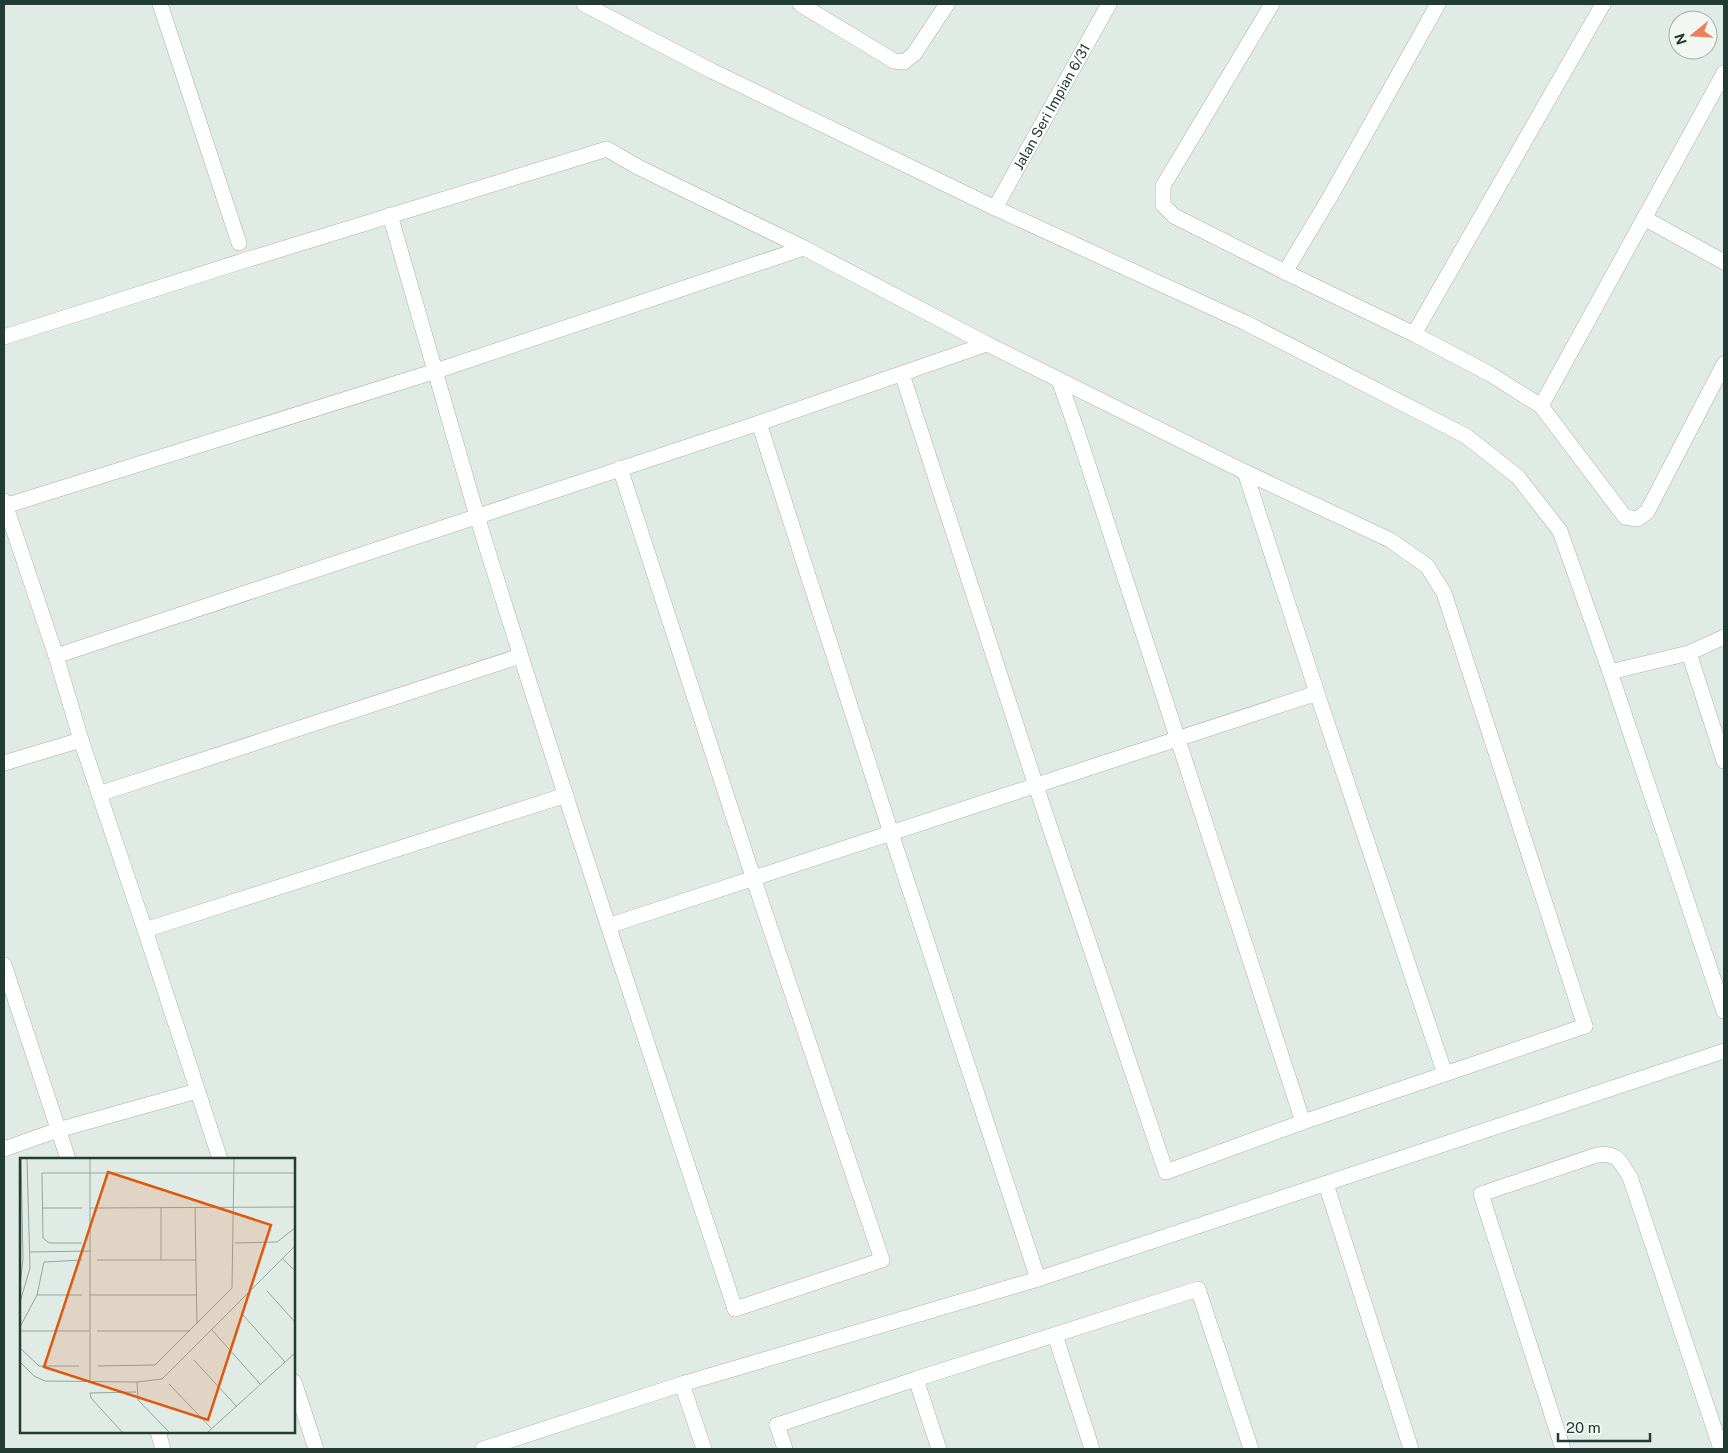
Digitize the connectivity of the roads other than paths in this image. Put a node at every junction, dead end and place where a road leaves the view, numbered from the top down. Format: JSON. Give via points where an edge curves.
{"nodes":[{"id":1,"x":160,"y":4,"type":"edge"},
{"id":2,"x":584,"y":4,"type":"edge"},
{"id":3,"x":800,"y":4,"type":"edge"},
{"id":4,"x":947,"y":4,"type":"edge"},
{"id":5,"x":1109,"y":4,"type":"edge"},
{"id":6,"x":1272,"y":4,"type":"edge"},
{"id":7,"x":1438,"y":4,"type":"edge"},
{"id":8,"x":1603,"y":4,"type":"edge"},
{"id":9,"x":1724,"y":73,"type":"edge"},
{"id":10,"x":995,"y":208,"type":"junction"},
{"id":11,"x":390,"y":215,"type":"junction"},
{"id":12,"x":1644,"y":218,"type":"junction"},
{"id":13,"x":238,"y":243,"type":"dead end"},
{"id":14,"x":804,"y":248,"type":"junction"},
{"id":15,"x":1724,"y":262,"type":"edge"},
{"id":16,"x":1285,"y":272,"type":"junction"},
{"id":17,"x":1414,"y":334,"type":"junction"},
{"id":18,"x":4,"y":337,"type":"edge"},
{"id":19,"x":987,"y":344,"type":"junction"},
{"id":20,"x":1724,"y":364,"type":"edge"},
{"id":21,"x":436,"y":371,"type":"junction"},
{"id":22,"x":902,"y":374,"type":"junction"},
{"id":23,"x":1059,"y":380,"type":"junction"},
{"id":24,"x":1540,"y":406,"type":"junction"},
{"id":25,"x":759,"y":423,"type":"junction"},
{"id":26,"x":620,"y":468,"type":"junction"},
{"id":27,"x":1245,"y":472,"type":"junction"},
{"id":28,"x":4,"y":504,"type":"edge"},
{"id":29,"x":477,"y":516,"type":"junction"},
{"id":30,"x":1724,"y":638,"type":"edge"},
{"id":31,"x":1689,"y":653,"type":"junction"},
{"id":32,"x":56,"y":656,"type":"junction"},
{"id":33,"x":520,"y":656,"type":"junction"},
{"id":34,"x":1610,"y":672,"type":"junction"},
{"id":35,"x":1317,"y":693,"type":"junction"},
{"id":36,"x":81,"y":740,"type":"junction"},
{"id":37,"x":1178,"y":740,"type":"junction"},
{"id":38,"x":1724,"y":761,"type":"edge"},
{"id":39,"x":4,"y":763,"type":"edge"},
{"id":40,"x":1036,"y":786,"type":"junction"},
{"id":41,"x":99,"y":794,"type":"junction"},
{"id":42,"x":566,"y":795,"type":"junction"},
{"id":43,"x":890,"y":833,"type":"junction"},
{"id":44,"x":753,"y":878,"type":"junction"},
{"id":45,"x":608,"y":926,"type":"junction"},
{"id":46,"x":146,"y":930,"type":"junction"},
{"id":47,"x":4,"y":965,"type":"edge"},
{"id":48,"x":1724,"y":1011,"type":"edge"},
{"id":49,"x":1724,"y":1051,"type":"edge"},
{"id":50,"x":1445,"y":1074,"type":"junction"},
{"id":51,"x":198,"y":1091,"type":"junction"},
{"id":52,"x":1303,"y":1122,"type":"junction"},
{"id":53,"x":58,"y":1130,"type":"junction"},
{"id":54,"x":4,"y":1149,"type":"edge"},
{"id":55,"x":68,"y":1158,"type":"edge"},
{"id":56,"x":220,"y":1158,"type":"edge"},
{"id":57,"x":1326,"y":1184,"type":"junction"},
{"id":58,"x":1038,"y":1280,"type":"junction"},
{"id":59,"x":1055,"y":1335,"type":"junction"},
{"id":60,"x":916,"y":1379,"type":"junction"},
{"id":61,"x":682,"y":1384,"type":"junction"},
{"id":62,"x":295,"y":1385,"type":"edge"},
{"id":63,"x":158,"y":1433,"type":"edge"},
{"id":64,"x":163,"y":1449,"type":"edge"},
{"id":65,"x":316,"y":1449,"type":"edge"},
{"id":66,"x":482,"y":1449,"type":"edge"},
{"id":67,"x":704,"y":1449,"type":"edge"},
{"id":68,"x":785,"y":1449,"type":"edge"},
{"id":69,"x":940,"y":1449,"type":"edge"},
{"id":70,"x":1092,"y":1449,"type":"edge"},
{"id":71,"x":1251,"y":1449,"type":"edge"},
{"id":72,"x":1411,"y":1449,"type":"edge"},
{"id":73,"x":1563,"y":1449,"type":"edge"},
{"id":74,"x":1721,"y":1449,"type":"edge"}],
"edges":[{"from":1,"to":13,"type":"street"},
{"from":2,"to":10,"type":"street","via":[[712,71]]},
{"from":3,"to":4,"type":"street","via":[[894,61],[904,62],[914,54]]},
{"from":5,"to":10,"type":"street","name":"Jalan Seri Impian 6/31"},
{"from":6,"to":16,"type":"street","via":[[1163,186],[1163,205],[1174,216]]},
{"from":7,"to":16,"type":"street"},
{"from":8,"to":17,"type":"street"},
{"from":9,"to":12,"type":"street"},
{"from":10,"to":34,"type":"street","via":[[1246,323],[1466,436],[1518,477],[1560,531]]},
{"from":11,"to":14,"type":"street","via":[[607,149]]},
{"from":11,"to":18,"type":"street"},
{"from":11,"to":21,"type":"street"},
{"from":12,"to":15,"type":"street"},
{"from":12,"to":24,"type":"street"},
{"from":14,"to":19,"type":"street"},
{"from":14,"to":21,"type":"street"},
{"from":16,"to":17,"type":"street"},
{"from":17,"to":24,"type":"street","via":[[1490,374]]},
{"from":19,"to":22,"type":"street"},
{"from":19,"to":23,"type":"street"},
{"from":20,"to":24,"type":"street","via":[[1647,512],[1637,519],[1625,517],[1616,508]]},
{"from":21,"to":28,"type":"street"},
{"from":21,"to":29,"type":"street"},
{"from":22,"to":25,"type":"street"},
{"from":22,"to":40,"type":"street"},
{"from":23,"to":27,"type":"street"},
{"from":23,"to":37,"type":"street"},
{"from":25,"to":26,"type":"street"},
{"from":25,"to":43,"type":"street"},
{"from":26,"to":29,"type":"street"},
{"from":26,"to":44,"type":"street"},
{"from":27,"to":35,"type":"street"},
{"from":27,"to":50,"type":"street","via":[[1390,540],[1427,566],[1444,593],[1585,1026]]},
{"from":28,"to":32,"type":"street"},
{"from":29,"to":32,"type":"street"},
{"from":29,"to":33,"type":"street"},
{"from":30,"to":31,"type":"street"},
{"from":31,"to":34,"type":"street"},
{"from":31,"to":38,"type":"street"},
{"from":32,"to":36,"type":"street"},
{"from":33,"to":41,"type":"street"},
{"from":33,"to":42,"type":"street"},
{"from":34,"to":48,"type":"street"},
{"from":35,"to":37,"type":"street"},
{"from":35,"to":50,"type":"street"},
{"from":36,"to":39,"type":"street"},
{"from":36,"to":41,"type":"street"},
{"from":37,"to":40,"type":"street"},
{"from":37,"to":52,"type":"street"},
{"from":40,"to":43,"type":"street"},
{"from":40,"to":52,"type":"street","via":[[1166,1172]]},
{"from":41,"to":46,"type":"street"},
{"from":42,"to":45,"type":"street"},
{"from":42,"to":46,"type":"street"},
{"from":43,"to":44,"type":"street"},
{"from":43,"to":58,"type":"street"},
{"from":44,"to":45,"type":"street"},
{"from":44,"to":45,"type":"street","via":[[882,1260],[736,1309]]},
{"from":46,"to":51,"type":"street"},
{"from":47,"to":53,"type":"street"},
{"from":49,"to":57,"type":"street"},
{"from":50,"to":52,"type":"street"},
{"from":51,"to":53,"type":"street"},
{"from":51,"to":56,"type":"street"},
{"from":53,"to":54,"type":"street"},
{"from":53,"to":55,"type":"street"},
{"from":57,"to":58,"type":"street"},
{"from":57,"to":72,"type":"street"},
{"from":58,"to":61,"type":"street"},
{"from":59,"to":60,"type":"street"},
{"from":59,"to":70,"type":"street"},
{"from":59,"to":71,"type":"street","via":[[1198,1289]]},
{"from":60,"to":68,"type":"street","via":[[776,1425]]},
{"from":60,"to":69,"type":"street"},
{"from":61,"to":66,"type":"street"},
{"from":61,"to":67,"type":"street"},
{"from":62,"to":65,"type":"street"},
{"from":63,"to":64,"type":"street"},
{"from":73,"to":74,"type":"street","via":[[1481,1194],[1607,1153],[1617,1157],[1630,1177]]}]}
